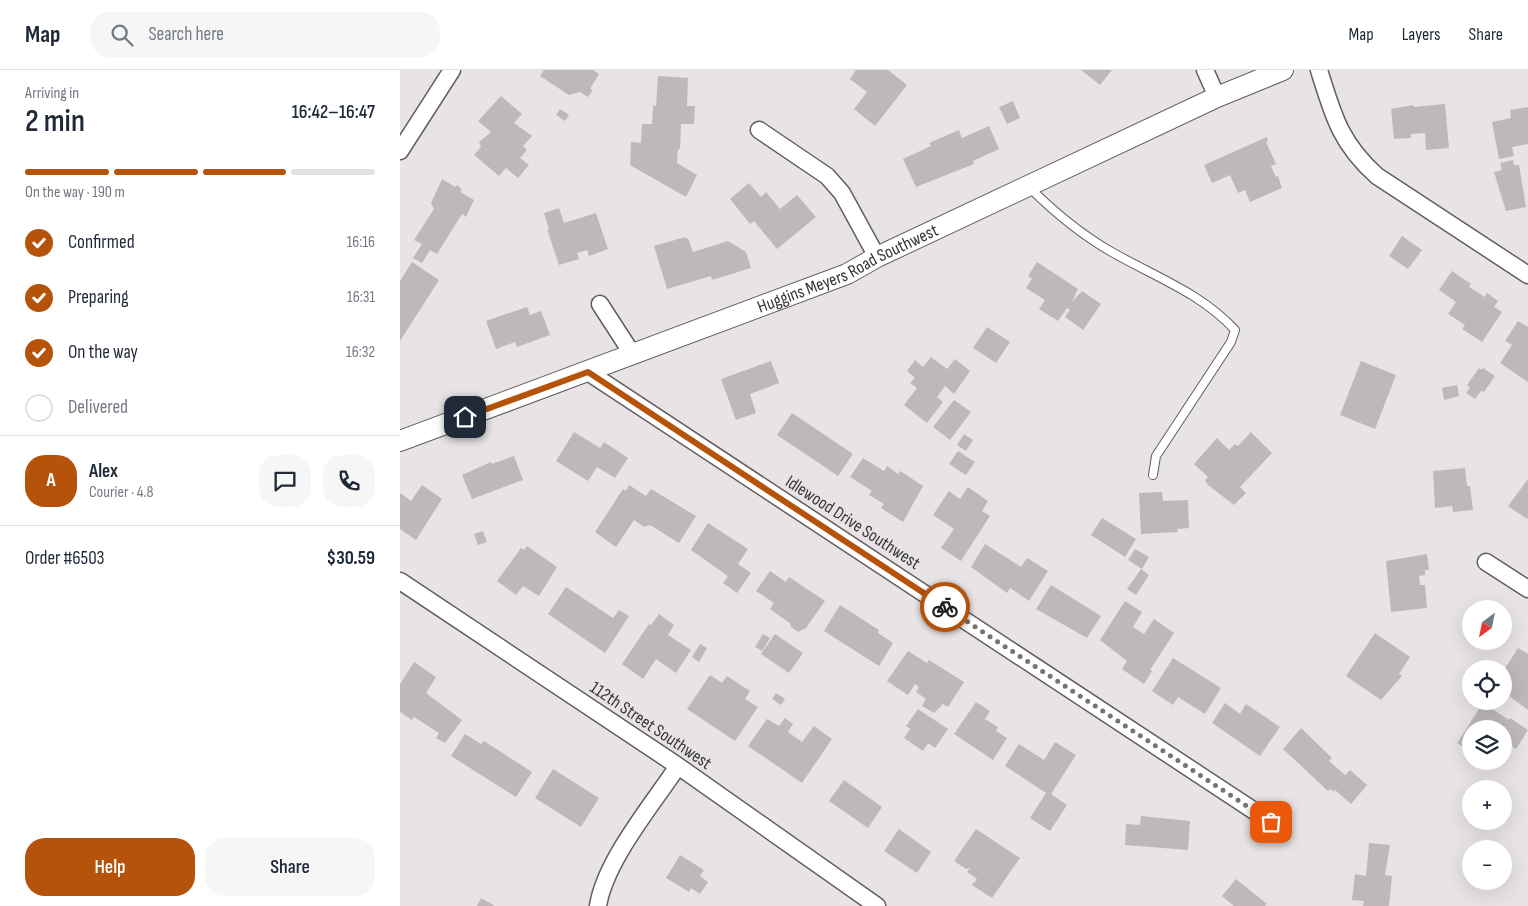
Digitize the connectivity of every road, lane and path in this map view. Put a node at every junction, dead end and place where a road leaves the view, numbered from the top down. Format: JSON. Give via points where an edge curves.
{"nodes":[{"id":1,"x":452,"y":70,"type":"edge"},
{"id":2,"x":1205,"y":70,"type":"edge"},
{"id":3,"x":1283,"y":70,"type":"edge"},
{"id":4,"x":1319,"y":70,"type":"edge"},
{"id":5,"x":1217,"y":97,"type":"junction"},
{"id":6,"x":758,"y":130,"type":"dead end"},
{"id":7,"x":400,"y":151,"type":"edge"},
{"id":8,"x":1028,"y":186,"type":"junction"},
{"id":9,"x":877,"y":257,"type":"junction"},
{"id":10,"x":1528,"y":275,"type":"edge"},
{"id":11,"x":600,"y":304,"type":"dead end"},
{"id":12,"x":631,"y":352,"type":"junction"},
{"id":13,"x":588,"y":372,"type":"junction"},
{"id":14,"x":400,"y":440,"type":"edge"},
{"id":15,"x":1153,"y":475,"type":"dead end"},
{"id":16,"x":1486,"y":562,"type":"dead end"},
{"id":17,"x":400,"y":581,"type":"edge"},
{"id":18,"x":1528,"y":590,"type":"edge"},
{"id":19,"x":678,"y":766,"type":"junction"},
{"id":20,"x":1271,"y":822,"type":"dead end"},
{"id":21,"x":598,"y":906,"type":"edge"},
{"id":22,"x":877,"y":906,"type":"edge"}],
"edges":[{"from":1,"to":7,"type":"street"},
{"from":2,"to":5,"type":"street"},
{"from":3,"to":5,"type":"street","name":"Huggins Meyers Road Southwest"},
{"from":4,"to":10,"type":"street","via":[[1335,120],[1346,143],[1361,162],[1377,176]]},
{"from":5,"to":8,"type":"street","name":"Huggins Meyers Road Southwest"},
{"from":6,"to":9,"type":"street","via":[[827,176],[842,193]]},
{"from":8,"to":9,"type":"street","name":"Huggins Meyers Road Southwest"},
{"from":8,"to":15,"type":"lane","via":[[1055,213],[1083,234],[1198,298],[1235,330],[1231,342],[1156,456]]},
{"from":9,"to":12,"type":"street","name":"Huggins Meyers Road Southwest","via":[[847,274]]},
{"from":11,"to":12,"type":"street"},
{"from":12,"to":13,"type":"street","name":"Huggins Meyers Road Southwest"},
{"from":13,"to":14,"type":"street","name":"Huggins Meyers Road Southwest"},
{"from":13,"to":20,"type":"street","name":"Idlewood Drive Southwest"},
{"from":16,"to":18,"type":"street"},
{"from":17,"to":19,"type":"street","name":"112th Street Southwest"},
{"from":19,"to":21,"type":"street","via":[[615,861]]},
{"from":19,"to":22,"type":"street","name":"112th Street Southwest"}]}
